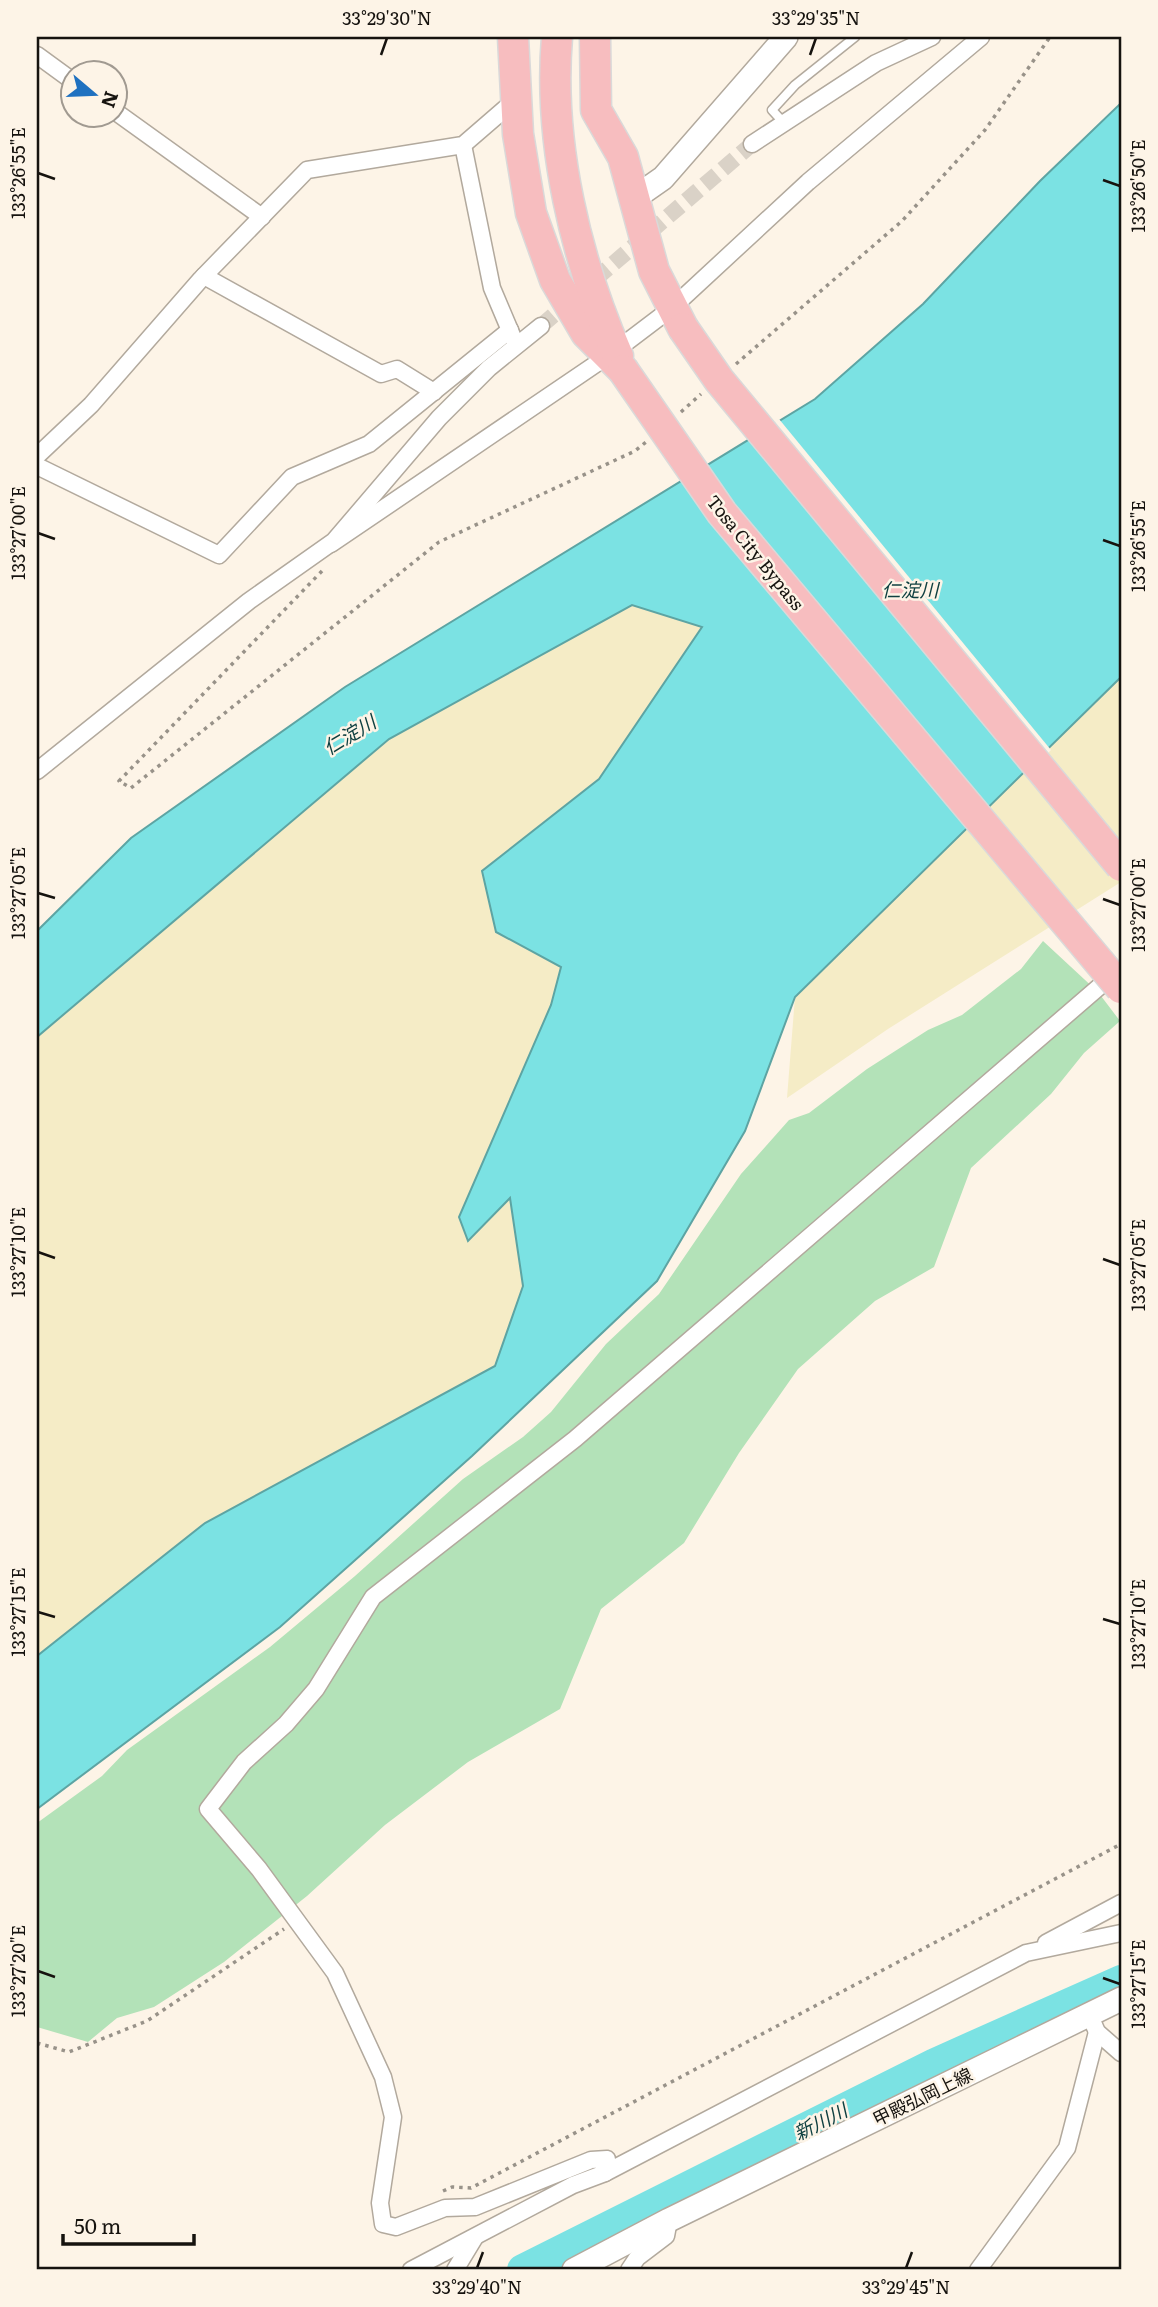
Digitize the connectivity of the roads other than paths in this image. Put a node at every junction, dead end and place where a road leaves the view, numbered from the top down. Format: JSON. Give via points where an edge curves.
{"nodes":[{"id":1,"x":513,"y":37,"type":"edge"},
{"id":2,"x":557,"y":37,"type":"edge"},
{"id":3,"x":595,"y":37,"type":"edge"},
{"id":4,"x":786,"y":37,"type":"edge"},
{"id":5,"x":855,"y":37,"type":"edge"},
{"id":6,"x":932,"y":37,"type":"edge"},
{"id":7,"x":981,"y":37,"type":"edge"},
{"id":8,"x":37,"y":55,"type":"edge"},
{"id":9,"x":60,"y":72,"type":"edge"},
{"id":10,"x":515,"y":100,"type":"junction"},
{"id":11,"x":130,"y":122,"type":"edge"},
{"id":12,"x":784,"y":123,"type":"junction"},
{"id":13,"x":752,"y":144,"type":"tunnel mouth"},
{"id":14,"x":463,"y":145,"type":"junction"},
{"id":15,"x":633,"y":199,"type":"junction"},
{"id":16,"x":262,"y":217,"type":"junction"},
{"id":17,"x":204,"y":276,"type":"junction"},
{"id":18,"x":678,"y":318,"type":"junction"},
{"id":19,"x":541,"y":326,"type":"tunnel mouth"},
{"id":20,"x":513,"y":338,"type":"junction"},
{"id":21,"x":616,"y":359,"type":"junction"},
{"id":22,"x":434,"y":392,"type":"junction"},
{"id":23,"x":37,"y":456,"type":"edge"},
{"id":24,"x":37,"y":466,"type":"edge"},
{"id":25,"x":331,"y":544,"type":"junction"},
{"id":26,"x":37,"y":771,"type":"edge"},
{"id":27,"x":1121,"y":866,"type":"edge"},
{"id":28,"x":1121,"y":968,"type":"edge"},
{"id":29,"x":1121,"y":988,"type":"edge"},
{"id":30,"x":1121,"y":1903,"type":"edge"},
{"id":31,"x":1121,"y":1933,"type":"edge"},
{"id":32,"x":1029,"y":1952,"type":"junction"},
{"id":33,"x":1121,"y":1999,"type":"edge"},
{"id":34,"x":1093,"y":2023,"type":"junction"},
{"id":35,"x":1121,"y":2053,"type":"edge"},
{"id":36,"x":605,"y":2173,"type":"junction"},
{"id":37,"x":668,"y":2220,"type":"junction"},
{"id":38,"x":475,"y":2237,"type":"junction"},
{"id":39,"x":411,"y":2270,"type":"edge"},
{"id":40,"x":455,"y":2270,"type":"edge"},
{"id":41,"x":574,"y":2270,"type":"edge"},
{"id":42,"x":629,"y":2270,"type":"edge"},
{"id":43,"x":978,"y":2270,"type":"edge"}],
"edges":[{"from":1,"to":10,"type":"highway"},
{"from":2,"to":21,"type":"highway","name":"Tosa City Bypass","via":[[558,106],[572,215]]},
{"from":3,"to":15,"type":"highway","via":[[596,110],[624,157]]},
{"from":4,"to":15,"type":"main road","via":[[663,178]]},
{"from":5,"to":12,"type":"lane","via":[[795,85],[772,110]]},
{"from":6,"to":12,"type":"street","via":[[876,63]]},
{"from":7,"to":18,"type":"street","via":[[807,182]]},
{"from":8,"to":9,"type":"street"},
{"from":10,"to":14,"type":"street"},
{"from":10,"to":21,"type":"highway","via":[[535,224],[555,280],[586,333]]},
{"from":11,"to":16,"type":"street"},
{"from":12,"to":13,"type":"street"},
{"from":14,"to":16,"type":"street","via":[[307,170]]},
{"from":14,"to":20,"type":"street","via":[[492,288]]},
{"from":15,"to":18,"type":"highway","via":[[654,271]]},
{"from":16,"to":17,"type":"street"},
{"from":17,"to":22,"type":"street","via":[[381,373],[397,369]]},
{"from":17,"to":23,"type":"street","via":[[92,405]]},
{"from":18,"to":21,"type":"street"},
{"from":18,"to":27,"type":"highway","bridge":true,"via":[[719,380]]},
{"from":19,"to":20,"type":"street"},
{"from":20,"to":22,"type":"street"},
{"from":20,"to":25,"type":"street"},
{"from":21,"to":25,"type":"street"},
{"from":21,"to":29,"type":"highway","name":"Tosa City Bypass","bridge":true,"via":[[722,513]]},
{"from":22,"to":24,"type":"street","via":[[369,444],[292,477],[219,555]]},
{"from":25,"to":26,"type":"street","via":[[249,601]]},
{"from":28,"to":36,"type":"street","via":[[575,1439],[373,1597],[316,1689],[244,1762],[208,1809],[335,1973],[383,2077],[393,2116],[380,2203],[383,2224],[396,2227],[445,2208],[475,2207],[591,2160],[607,2159]]},
{"from":30,"to":32,"type":"street"},
{"from":31,"to":32,"type":"street"},
{"from":32,"to":36,"type":"street"},
{"from":33,"to":34,"type":"main road","name":"甲殿弘岡上線"},
{"from":34,"to":35,"type":"street"},
{"from":34,"to":37,"type":"main road","name":"甲殿弘岡上線"},
{"from":34,"to":43,"type":"street","via":[[1067,2148]]},
{"from":36,"to":38,"type":"street"},
{"from":37,"to":41,"type":"main road","name":"甲殿弘岡上線"},
{"from":37,"to":42,"type":"street","via":[[666,2236]]},
{"from":38,"to":39,"type":"street"},
{"from":38,"to":40,"type":"street"}]}
